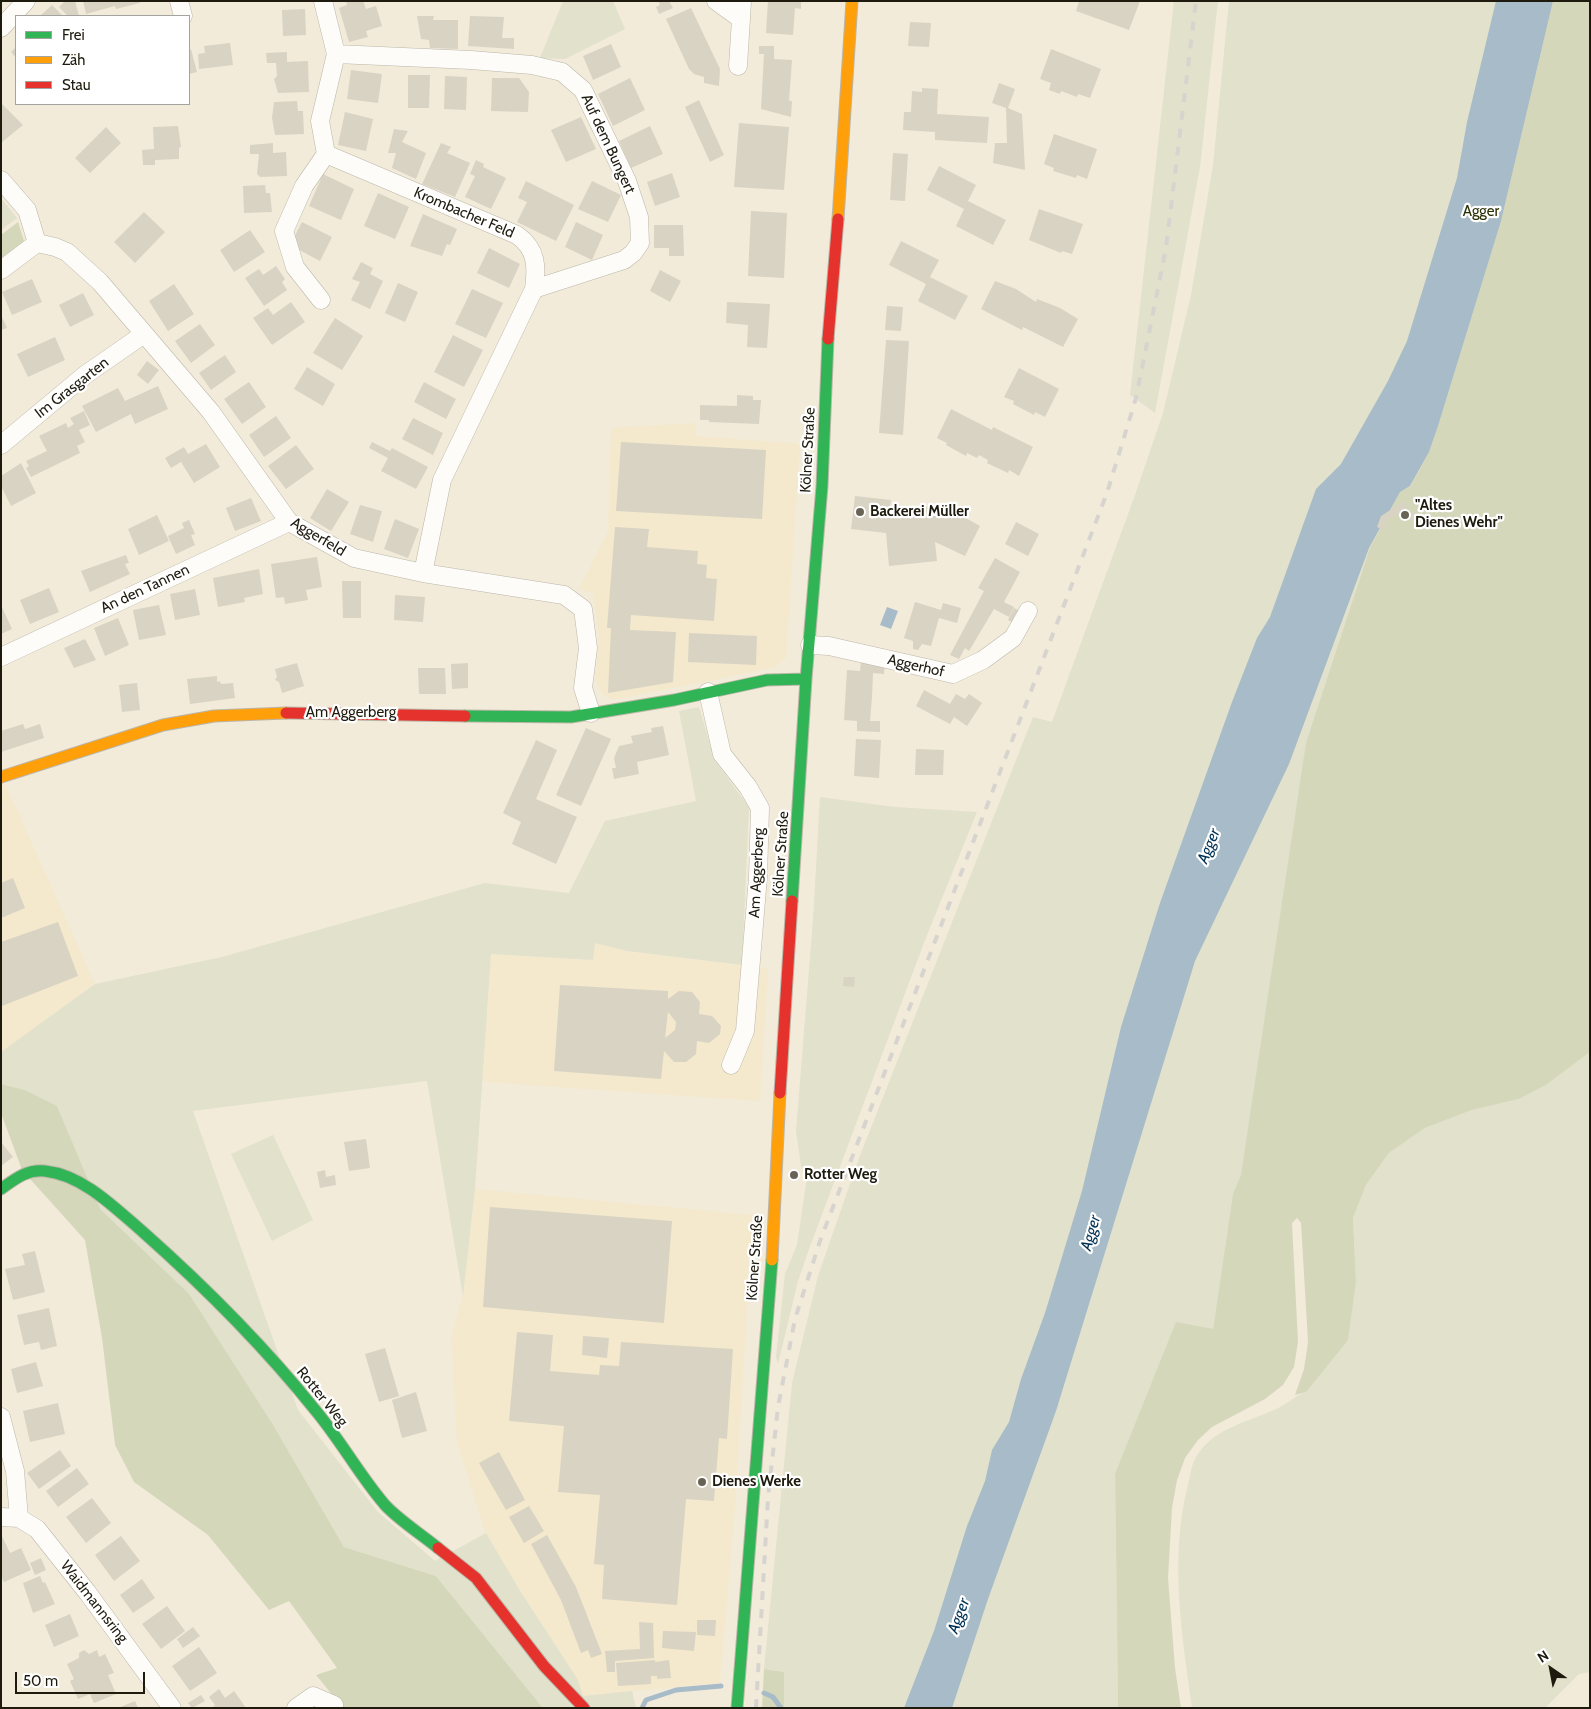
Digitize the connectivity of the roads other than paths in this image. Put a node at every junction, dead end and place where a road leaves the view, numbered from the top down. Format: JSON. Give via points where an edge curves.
{"nodes":[{"id":1,"x":26,"y":1,"type":"edge"},
{"id":2,"x":179,"y":1,"type":"edge"},
{"id":3,"x":323,"y":1,"type":"edge"},
{"id":4,"x":716,"y":1,"type":"edge"},
{"id":5,"x":742,"y":1,"type":"edge"},
{"id":6,"x":852,"y":1,"type":"edge"},
{"id":7,"x":183,"y":15,"type":"edge"},
{"id":8,"x":741,"y":19,"type":"junction"},
{"id":9,"x":1,"y":28,"type":"edge"},
{"id":10,"x":336,"y":54,"type":"junction"},
{"id":11,"x":738,"y":66,"type":"dead end"},
{"id":12,"x":326,"y":154,"type":"junction"},
{"id":13,"x":1,"y":180,"type":"edge"},
{"id":14,"x":37,"y":244,"type":"junction"},
{"id":15,"x":1,"y":270,"type":"edge"},
{"id":16,"x":534,"y":289,"type":"junction"},
{"id":17,"x":321,"y":300,"type":"dead end"},
{"id":18,"x":144,"y":334,"type":"junction"},
{"id":19,"x":1,"y":445,"type":"edge"},
{"id":20,"x":289,"y":522,"type":"junction"},
{"id":21,"x":423,"y":574,"type":"junction"},
{"id":22,"x":1028,"y":611,"type":"dead end"},
{"id":23,"x":810,"y":645,"type":"junction"},
{"id":24,"x":1,"y":657,"type":"edge"},
{"id":25,"x":806,"y":679,"type":"junction"},
{"id":26,"x":708,"y":692,"type":"junction"},
{"id":27,"x":591,"y":713,"type":"junction"},
{"id":28,"x":1,"y":777,"type":"edge"},
{"id":29,"x":731,"y":1065,"type":"dead end"},
{"id":30,"x":1,"y":1189,"type":"edge"},
{"id":31,"x":1,"y":1417,"type":"edge"},
{"id":32,"x":1,"y":1518,"type":"edge"},
{"id":33,"x":19,"y":1518,"type":"junction"},
{"id":34,"x":334,"y":1705,"type":"dead end"},
{"id":35,"x":172,"y":1708,"type":"edge"},
{"id":36,"x":296,"y":1708,"type":"edge"},
{"id":37,"x":584,"y":1708,"type":"edge"},
{"id":38,"x":737,"y":1708,"type":"edge"}],
"edges":[{"from":1,"to":9,"type":"street"},
{"from":2,"to":7,"type":"street"},
{"from":3,"to":10,"type":"street"},
{"from":4,"to":8,"type":"street"},
{"from":5,"to":8,"type":"street"},
{"from":6,"to":23,"type":"main road","name":"Kölner Straße"},
{"from":8,"to":11,"type":"street"},
{"from":10,"to":12,"type":"street","via":[[320,120]]},
{"from":10,"to":16,"type":"street","name":"Auf dem Bungert","via":[[532,65],[562,72],[583,90],[628,181],[639,218],[640,243],[624,260]]},
{"from":12,"to":16,"type":"street","name":"Krombacher Feld","via":[[517,235],[532,250],[537,269]]},
{"from":12,"to":17,"type":"street","via":[[304,186],[284,231],[295,267]]},
{"from":13,"to":14,"type":"street","via":[[27,210]]},
{"from":14,"to":15,"type":"street"},
{"from":14,"to":18,"type":"street","name":"Aggerfeld","via":[[67,252],[100,282]]},
{"from":16,"to":21,"type":"street","name":"Krombacher Feld","via":[[442,480]]},
{"from":18,"to":19,"type":"street","name":"Im Grasgarten","via":[[85,375]]},
{"from":18,"to":20,"type":"street","name":"Aggerfeld","via":[[211,412]]},
{"from":20,"to":21,"type":"street","name":"Aggerfeld","via":[[354,558]]},
{"from":20,"to":24,"type":"street","name":"An den Tannen"},
{"from":21,"to":27,"type":"street","name":"Aggerfeld","via":[[564,595],[583,609],[588,648],[583,688]]},
{"from":22,"to":23,"type":"street","name":"Aggerhof","via":[[1013,638],[983,660],[953,674],[830,646]]},
{"from":23,"to":25,"type":"main road","name":"Kölner Straße"},
{"from":25,"to":26,"type":"main road","name":"Am Aggerberg","via":[[767,680]]},
{"from":25,"to":38,"type":"main road","name":"Kölner Straße","via":[[774,1180],[772,1258]]},
{"from":26,"to":27,"type":"main road","name":"Am Aggerberg"},
{"from":26,"to":29,"type":"street","name":"Am Aggerberg","via":[[722,754],[760,808],[758,877],[745,1031]]},
{"from":27,"to":28,"type":"main road","name":"Am Aggerberg","via":[[572,717],[272,713],[214,716],[163,725]]},
{"from":30,"to":37,"type":"main road","name":"Rotter Weg","via":[[20,1174],[43,1171],[59,1174],[105,1200],[171,1256],[246,1330],[300,1392],[386,1506],[476,1578],[544,1666]]},
{"from":31,"to":33,"type":"street","via":[[15,1471]]},
{"from":32,"to":33,"type":"street"},
{"from":33,"to":35,"type":"street","name":"Waidmannsring","via":[[37,1529],[54,1550]]},
{"from":34,"to":36,"type":"street","via":[[313,1696]]}]}
